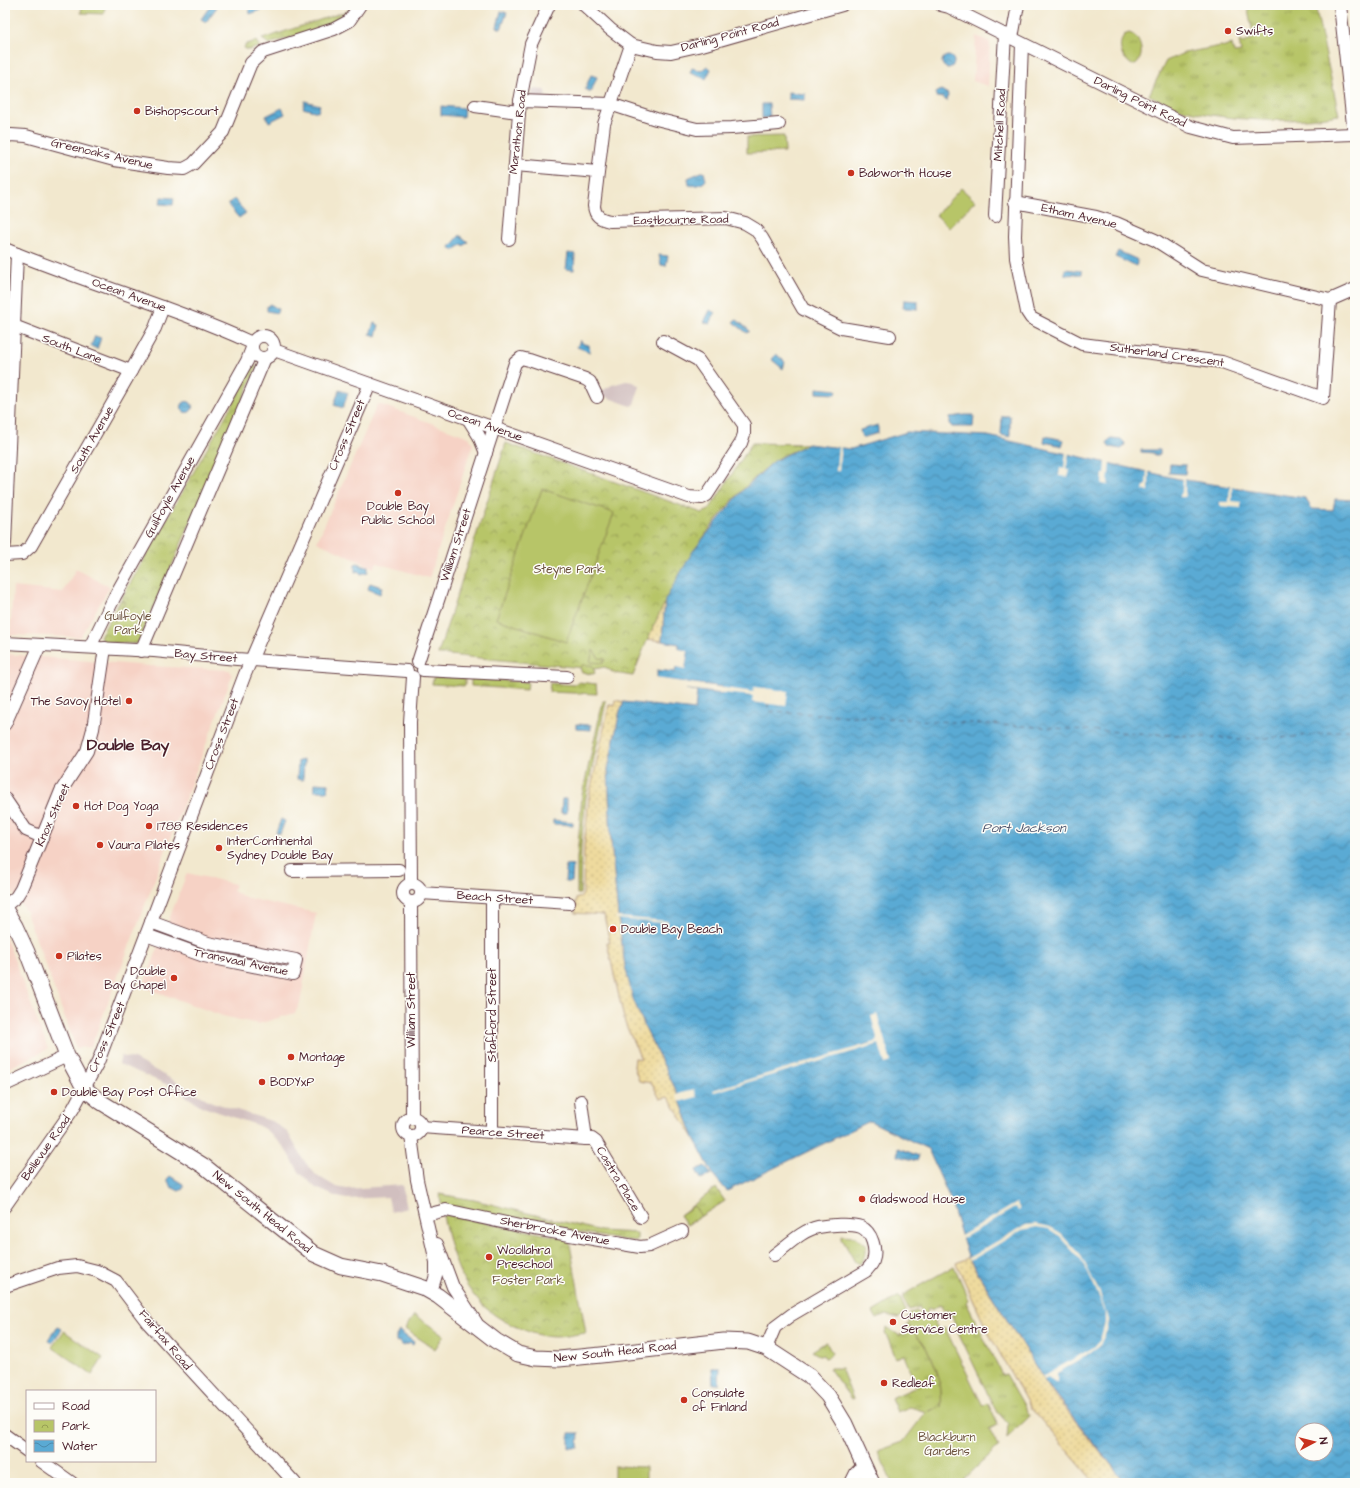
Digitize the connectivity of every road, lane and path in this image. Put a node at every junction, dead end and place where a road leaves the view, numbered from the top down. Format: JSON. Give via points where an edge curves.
{"nodes":[{"id":1,"x":360,"y":5,"type":"edge"},
{"id":2,"x":548,"y":5,"type":"edge"},
{"id":3,"x":584,"y":5,"type":"edge"},
{"id":4,"x":842,"y":5,"type":"edge"},
{"id":5,"x":941,"y":5,"type":"edge"},
{"id":6,"x":1018,"y":5,"type":"edge"},
{"id":7,"x":1340,"y":5,"type":"edge"},
{"id":8,"x":1013,"y":39,"type":"junction"},
{"id":9,"x":631,"y":45,"type":"junction"},
{"id":10,"x":610,"y":104,"type":"junction"},
{"id":11,"x":475,"y":106,"type":"dead end"},
{"id":12,"x":519,"y":107,"type":"junction"},
{"id":13,"x":779,"y":124,"type":"dead end"},
{"id":14,"x":1354,"y":134,"type":"edge"},
{"id":15,"x":5,"y":137,"type":"edge"},
{"id":16,"x":515,"y":165,"type":"junction"},
{"id":17,"x":598,"y":172,"type":"junction"},
{"id":18,"x":1015,"y":202,"type":"junction"},
{"id":19,"x":995,"y":216,"type":"dead end"},
{"id":20,"x":509,"y":239,"type":"dead end"},
{"id":21,"x":5,"y":249,"type":"edge"},
{"id":22,"x":17,"y":254,"type":"junction"},
{"id":23,"x":1355,"y":289,"type":"edge"},
{"id":24,"x":1330,"y":300,"type":"junction"},
{"id":25,"x":163,"y":307,"type":"junction"},
{"id":26,"x":14,"y":326,"type":"junction"},
{"id":27,"x":890,"y":336,"type":"dead end"},
{"id":28,"x":663,"y":341,"type":"dead end"},
{"id":29,"x":252,"y":346,"type":"junction"},
{"id":30,"x":269,"y":354,"type":"junction"},
{"id":31,"x":131,"y":371,"type":"junction"},
{"id":32,"x":370,"y":384,"type":"junction"},
{"id":33,"x":597,"y":397,"type":"dead end"},
{"id":34,"x":469,"y":420,"type":"junction"},
{"id":35,"x":494,"y":428,"type":"junction"},
{"id":36,"x":486,"y":454,"type":"junction"},
{"id":37,"x":6,"y":471,"type":"edge"},
{"id":38,"x":5,"y":544,"type":"edge"},
{"id":39,"x":5,"y":555,"type":"edge"},
{"id":40,"x":5,"y":643,"type":"edge"},
{"id":41,"x":40,"y":645,"type":"junction"},
{"id":42,"x":90,"y":647,"type":"junction"},
{"id":43,"x":105,"y":648,"type":"junction"},
{"id":44,"x":141,"y":651,"type":"junction"},
{"id":45,"x":251,"y":660,"type":"junction"},
{"id":46,"x":421,"y":666,"type":"junction"},
{"id":47,"x":410,"y":674,"type":"junction"},
{"id":48,"x":567,"y":677,"type":"dead end"},
{"id":49,"x":5,"y":724,"type":"edge"},
{"id":50,"x":5,"y":799,"type":"edge"},
{"id":51,"x":42,"y":837,"type":"junction"},
{"id":52,"x":399,"y":870,"type":"dead end"},
{"id":53,"x":292,"y":871,"type":"dead end"},
{"id":54,"x":411,"y":884,"type":"junction"},
{"id":55,"x":421,"y":893,"type":"junction"},
{"id":56,"x":492,"y":898,"type":"junction"},
{"id":57,"x":411,"y":902,"type":"junction"},
{"id":58,"x":569,"y":903,"type":"dead end"},
{"id":59,"x":5,"y":906,"type":"edge"},
{"id":60,"x":5,"y":909,"type":"edge"},
{"id":61,"x":151,"y":922,"type":"junction"},
{"id":62,"x":146,"y":935,"type":"junction"},
{"id":63,"x":210,"y":944,"type":"junction"},
{"id":64,"x":270,"y":955,"type":"junction"},
{"id":65,"x":207,"y":957,"type":"junction"},
{"id":66,"x":267,"y":969,"type":"junction"},
{"id":67,"x":67,"y":1056,"type":"junction"},
{"id":68,"x":6,"y":1083,"type":"edge"},
{"id":69,"x":84,"y":1088,"type":"junction"},
{"id":70,"x":582,"y":1101,"type":"dead end"},
{"id":71,"x":412,"y":1118,"type":"junction"},
{"id":72,"x":421,"y":1127,"type":"junction"},
{"id":73,"x":492,"y":1132,"type":"junction"},
{"id":74,"x":410,"y":1136,"type":"junction"},
{"id":75,"x":586,"y":1139,"type":"junction"},
{"id":76,"x":5,"y":1206,"type":"edge"},
{"id":77,"x":641,"y":1217,"type":"dead end"},
{"id":78,"x":427,"y":1220,"type":"junction"},
{"id":79,"x":682,"y":1231,"type":"dead end"},
{"id":80,"x":774,"y":1255,"type":"dead end"},
{"id":81,"x":5,"y":1286,"type":"edge"},
{"id":82,"x":431,"y":1292,"type":"junction"},
{"id":83,"x":482,"y":1332,"type":"junction"},
{"id":84,"x":766,"y":1348,"type":"junction"},
{"id":85,"x":5,"y":1435,"type":"edge"},
{"id":86,"x":26,"y":1450,"type":"edge"},
{"id":87,"x":42,"y":1462,"type":"edge"},
{"id":88,"x":864,"y":1465,"type":"junction"},
{"id":89,"x":72,"y":1483,"type":"edge"},
{"id":90,"x":295,"y":1483,"type":"edge"},
{"id":91,"x":851,"y":1483,"type":"edge"},
{"id":92,"x":872,"y":1483,"type":"edge"}],
"edges":[{"from":1,"to":15,"type":"street","name":"Greenoaks Avenue","via":[[344,24],[257,56],[252,62],[223,132],[193,164],[184,169],[114,160],[26,136]]},
{"from":2,"to":12,"type":"street","name":"Marathon Road","via":[[531,44]]},
{"from":3,"to":9,"type":"street","name":"Darling Point Road"},
{"from":4,"to":9,"type":"street","name":"Darling Point Road","via":[[670,52]]},
{"from":5,"to":8,"type":"street","name":"Darling Point Road"},
{"from":6,"to":8,"type":"street"},
{"from":7,"to":14,"type":"street"},
{"from":8,"to":14,"type":"street","name":"Darling Point Road","via":[[1191,127],[1211,133],[1233,138]]},
{"from":8,"to":18,"type":"street"},
{"from":8,"to":19,"type":"street","name":"Mitchell Road"},
{"from":9,"to":10,"type":"street","name":"Eastbourne Road"},
{"from":10,"to":12,"type":"street"},
{"from":10,"to":13,"type":"street","via":[[697,129]]},
{"from":10,"to":17,"type":"street","name":"Eastbourne Road","via":[[604,124]]},
{"from":11,"to":12,"type":"street"},
{"from":12,"to":16,"type":"street","name":"Marathon Road"},
{"from":16,"to":17,"type":"street"},
{"from":16,"to":20,"type":"street","name":"Marathon Road"},
{"from":17,"to":27,"type":"street","name":"Eastbourne Road","via":[[594,206],[600,218],[610,221],[726,218],[745,222],[762,238],[803,309],[841,328]]},
{"from":18,"to":24,"type":"street","name":"Etham Avenue","via":[[1116,223],[1155,240],[1202,270]]},
{"from":18,"to":24,"type":"street","name":"Sutherland Crescent","via":[[1015,248],[1027,312],[1031,318],[1082,344],[1222,362],[1323,398]]},
{"from":21,"to":22,"type":"street","name":"Ocean Avenue"},
{"from":22,"to":25,"type":"street","name":"Ocean Avenue"},
{"from":22,"to":26,"type":"street"},
{"from":23,"to":24,"type":"street"},
{"from":25,"to":29,"type":"street","name":"Ocean Avenue","via":[[236,335]]},
{"from":25,"to":31,"type":"street","name":"South Avenue","via":[[155,328]]},
{"from":26,"to":31,"type":"street","name":"South Lane"},
{"from":26,"to":37,"type":"street"},
{"from":28,"to":35,"type":"street","name":"Ocean Avenue","via":[[698,360],[740,418],[744,430],[741,442],[702,498],[594,465]]},
{"from":29,"to":30,"type":"street","via":[[258,357]]},
{"from":29,"to":30,"type":"street","via":[[257,337],[264,336],[274,343]]},
{"from":29,"to":42,"type":"street","name":"Guilfoyle Avenue","via":[[244,368],[115,596]]},
{"from":30,"to":32,"type":"street","name":"Ocean Avenue"},
{"from":30,"to":44,"type":"street"},
{"from":31,"to":39,"type":"street","name":"South Avenue","via":[[31,546],[22,554]]},
{"from":32,"to":34,"type":"street","name":"Ocean Avenue"},
{"from":32,"to":45,"type":"street","name":"Cross Street"},
{"from":33,"to":35,"type":"street","name":"William Street","via":[[590,382],[585,379],[521,358],[515,363]]},
{"from":34,"to":35,"type":"street","name":"Ocean Avenue"},
{"from":34,"to":36,"type":"street"},
{"from":35,"to":36,"type":"street","name":"William Street"},
{"from":36,"to":46,"type":"street","name":"William Street"},
{"from":37,"to":38,"type":"street"},
{"from":40,"to":41,"type":"street","name":"Bay Street"},
{"from":41,"to":42,"type":"street","name":"Bay Street"},
{"from":41,"to":49,"type":"street"},
{"from":42,"to":43,"type":"street","name":"Bay Street"},
{"from":43,"to":44,"type":"street","name":"Bay Street"},
{"from":43,"to":51,"type":"street","name":"Knox Street","via":[[93,729],[87,751],[61,791]]},
{"from":44,"to":45,"type":"street","name":"Bay Street"},
{"from":45,"to":47,"type":"street","name":"Bay Street"},
{"from":45,"to":61,"type":"street","name":"Cross Street"},
{"from":46,"to":47,"type":"street","via":[[413,661],[409,664]]},
{"from":46,"to":48,"type":"street"},
{"from":47,"to":54,"type":"street"},
{"from":50,"to":51,"type":"street","via":[[26,830]]},
{"from":51,"to":59,"type":"street","name":"Knox Street","via":[[22,889]]},
{"from":52,"to":53,"type":"street"},
{"from":54,"to":55,"type":"street","via":[[418,886]]},
{"from":54,"to":57,"type":"street","via":[[405,886],[402,893],[405,899]]},
{"from":55,"to":56,"type":"street","name":"Beach Street"},
{"from":55,"to":57,"type":"street","via":[[417,901]]},
{"from":56,"to":58,"type":"street","name":"Beach Street"},
{"from":56,"to":73,"type":"street","name":"Stafford Street"},
{"from":57,"to":71,"type":"street","name":"William Street"},
{"from":60,"to":67,"type":"main road","name":"New South Head Road","via":[[27,952]]},
{"from":61,"to":62,"type":"street","name":"Cross Street"},
{"from":61,"to":63,"type":"street","name":"Transvaal Avenue"},
{"from":62,"to":65,"type":"street","name":"Transvaal Avenue"},
{"from":62,"to":69,"type":"street","name":"Cross Street","via":[[98,1062]]},
{"from":63,"to":64,"type":"street","name":"Transvaal Avenue"},
{"from":63,"to":65,"type":"street"},
{"from":64,"to":66,"type":"street"},
{"from":64,"to":66,"type":"street","name":"Transvaal Avenue","via":[[296,960],[293,974]]},
{"from":65,"to":66,"type":"street","name":"Transvaal Avenue"},
{"from":67,"to":68,"type":"street"},
{"from":67,"to":69,"type":"main road","name":"New South Head Road"},
{"from":69,"to":76,"type":"street","name":"Bellevue Road","via":[[73,1109]]},
{"from":69,"to":82,"type":"main road","name":"New South Head Road","via":[[101,1102],[204,1166],[314,1254],[341,1266],[388,1276]]},
{"from":70,"to":75,"type":"street","name":"Castra Place"},
{"from":71,"to":72,"type":"street","via":[[418,1120]]},
{"from":71,"to":74,"type":"street","via":[[404,1125]]},
{"from":72,"to":73,"type":"street","name":"Pearce Street"},
{"from":72,"to":74,"type":"street","via":[[419,1133]]},
{"from":73,"to":75,"type":"street","name":"Pearce Street"},
{"from":74,"to":78,"type":"street"},
{"from":75,"to":77,"type":"street","name":"Castra Place","via":[[596,1142]]},
{"from":78,"to":79,"type":"street","name":"Sherbrooke Avenue","via":[[446,1210],[529,1228],[640,1247],[649,1246]]},
{"from":78,"to":82,"type":"street","via":[[436,1271]]},
{"from":78,"to":83,"type":"street","via":[[454,1287]]},
{"from":80,"to":84,"type":"street","via":[[810,1230],[818,1227],[852,1225],[867,1232],[875,1251],[873,1262],[866,1271],[791,1314],[775,1327]]},
{"from":81,"to":90,"type":"street","name":"Fairfax Road","via":[[58,1268],[77,1266],[97,1271],[116,1281],[153,1329]]},
{"from":82,"to":83,"type":"main road","name":"New South Head Road"},
{"from":83,"to":84,"type":"main road","name":"New South Head Road","via":[[518,1354],[548,1359],[724,1341],[748,1342]]},
{"from":84,"to":88,"type":"main road","name":"New South Head Road","via":[[809,1376],[822,1388],[845,1424]]},
{"from":85,"to":86,"type":"street"},
{"from":87,"to":89,"type":"street"},
{"from":88,"to":91,"type":"street"},
{"from":88,"to":92,"type":"main road","name":"New South Head Road"}]}
